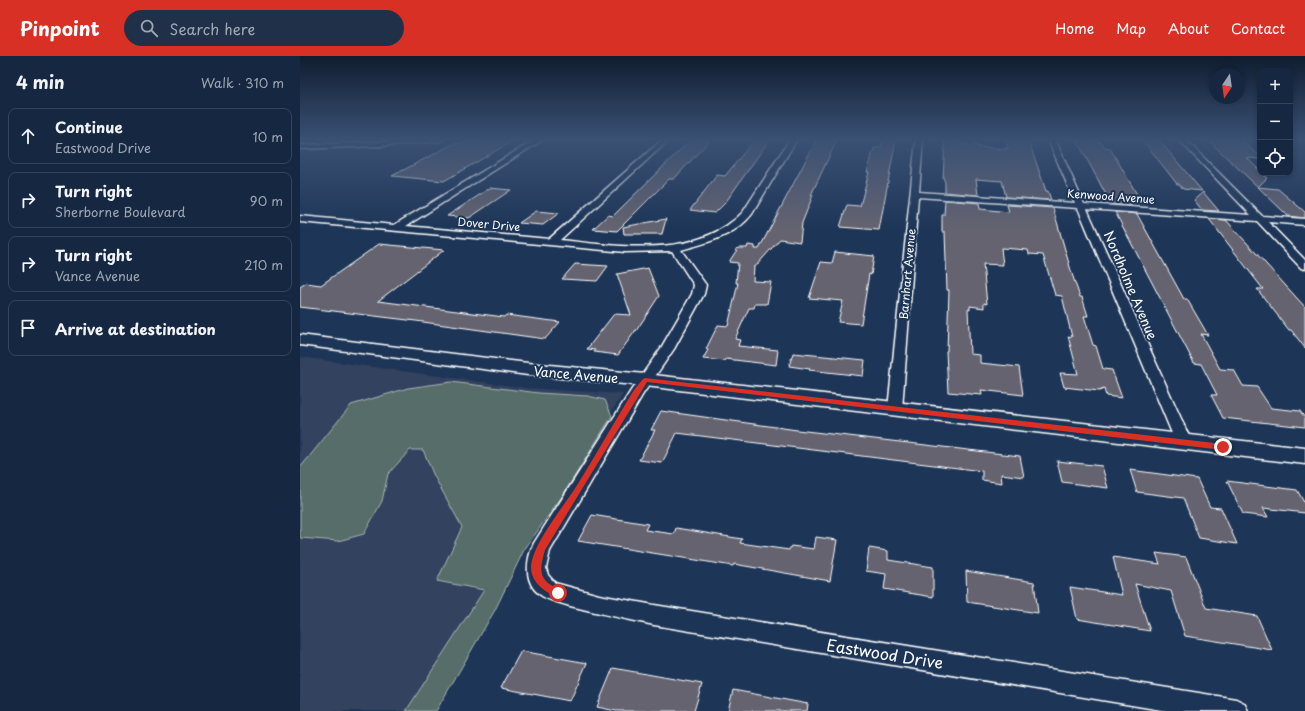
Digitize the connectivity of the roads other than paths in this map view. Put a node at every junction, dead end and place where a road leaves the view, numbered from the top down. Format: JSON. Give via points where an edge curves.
{"nodes":[{"id":1,"x":489,"y":170,"type":"edge"},
{"id":2,"x":631,"y":170,"type":"edge"},
{"id":3,"x":774,"y":170,"type":"edge"},
{"id":4,"x":916,"y":170,"type":"edge"},
{"id":5,"x":1065,"y":170,"type":"edge"},
{"id":6,"x":1212,"y":170,"type":"edge"},
{"id":7,"x":914,"y":194,"type":"junction"},
{"id":8,"x":1081,"y":206,"type":"junction"},
{"id":9,"x":1259,"y":218,"type":"junction"},
{"id":10,"x":300,"y":219,"type":"edge"},
{"id":11,"x":1305,"y":222,"type":"edge"},
{"id":12,"x":396,"y":228,"type":"junction"},
{"id":13,"x":553,"y":241,"type":"junction"},
{"id":14,"x":675,"y":248,"type":"junction"},
{"id":15,"x":1305,"y":266,"type":"edge"},
{"id":16,"x":300,"y":340,"type":"edge"},
{"id":17,"x":645,"y":380,"type":"junction"},
{"id":18,"x":895,"y":409,"type":"junction"},
{"id":19,"x":1184,"y":443,"type":"junction"},
{"id":20,"x":1305,"y":456,"type":"edge"},
{"id":21,"x":1236,"y":711,"type":"edge"}],
"edges":[{"from":1,"to":12,"type":"street"},
{"from":2,"to":13,"type":"street"},
{"from":3,"to":14,"type":"street","name":"Dover Drive","via":[[740,222],[719,235]]},
{"from":4,"to":7,"type":"street","name":"Barnhart Avenue"},
{"from":5,"to":8,"type":"street","name":"Nordholme Avenue"},
{"from":6,"to":9,"type":"street"},
{"from":7,"to":8,"type":"street","name":"Kenwood Avenue"},
{"from":7,"to":18,"type":"street","name":"Barnhart Avenue"},
{"from":8,"to":9,"type":"street","name":"Kenwood Avenue"},
{"from":8,"to":19,"type":"street","name":"Nordholme Avenue"},
{"from":9,"to":11,"type":"street","name":"Kenwood Avenue"},
{"from":9,"to":15,"type":"street"},
{"from":10,"to":12,"type":"street","name":"Dover Drive"},
{"from":12,"to":13,"type":"street","name":"Dover Drive"},
{"from":13,"to":14,"type":"street","name":"Dover Drive","via":[[625,249]]},
{"from":14,"to":17,"type":"street","via":[[700,285],[698,294],[667,349]]},
{"from":16,"to":17,"type":"street","name":"Vance Avenue","via":[[528,369]]},
{"from":17,"to":18,"type":"street","name":"Vance Avenue"},
{"from":17,"to":21,"type":"street","name":"Eastwood Drive","via":[[540,549],[536,568],[540,580],[548,589],[567,596],[654,615]]},
{"from":18,"to":19,"type":"street","name":"Vance Avenue"},
{"from":19,"to":20,"type":"street","name":"Vance Avenue"}]}
